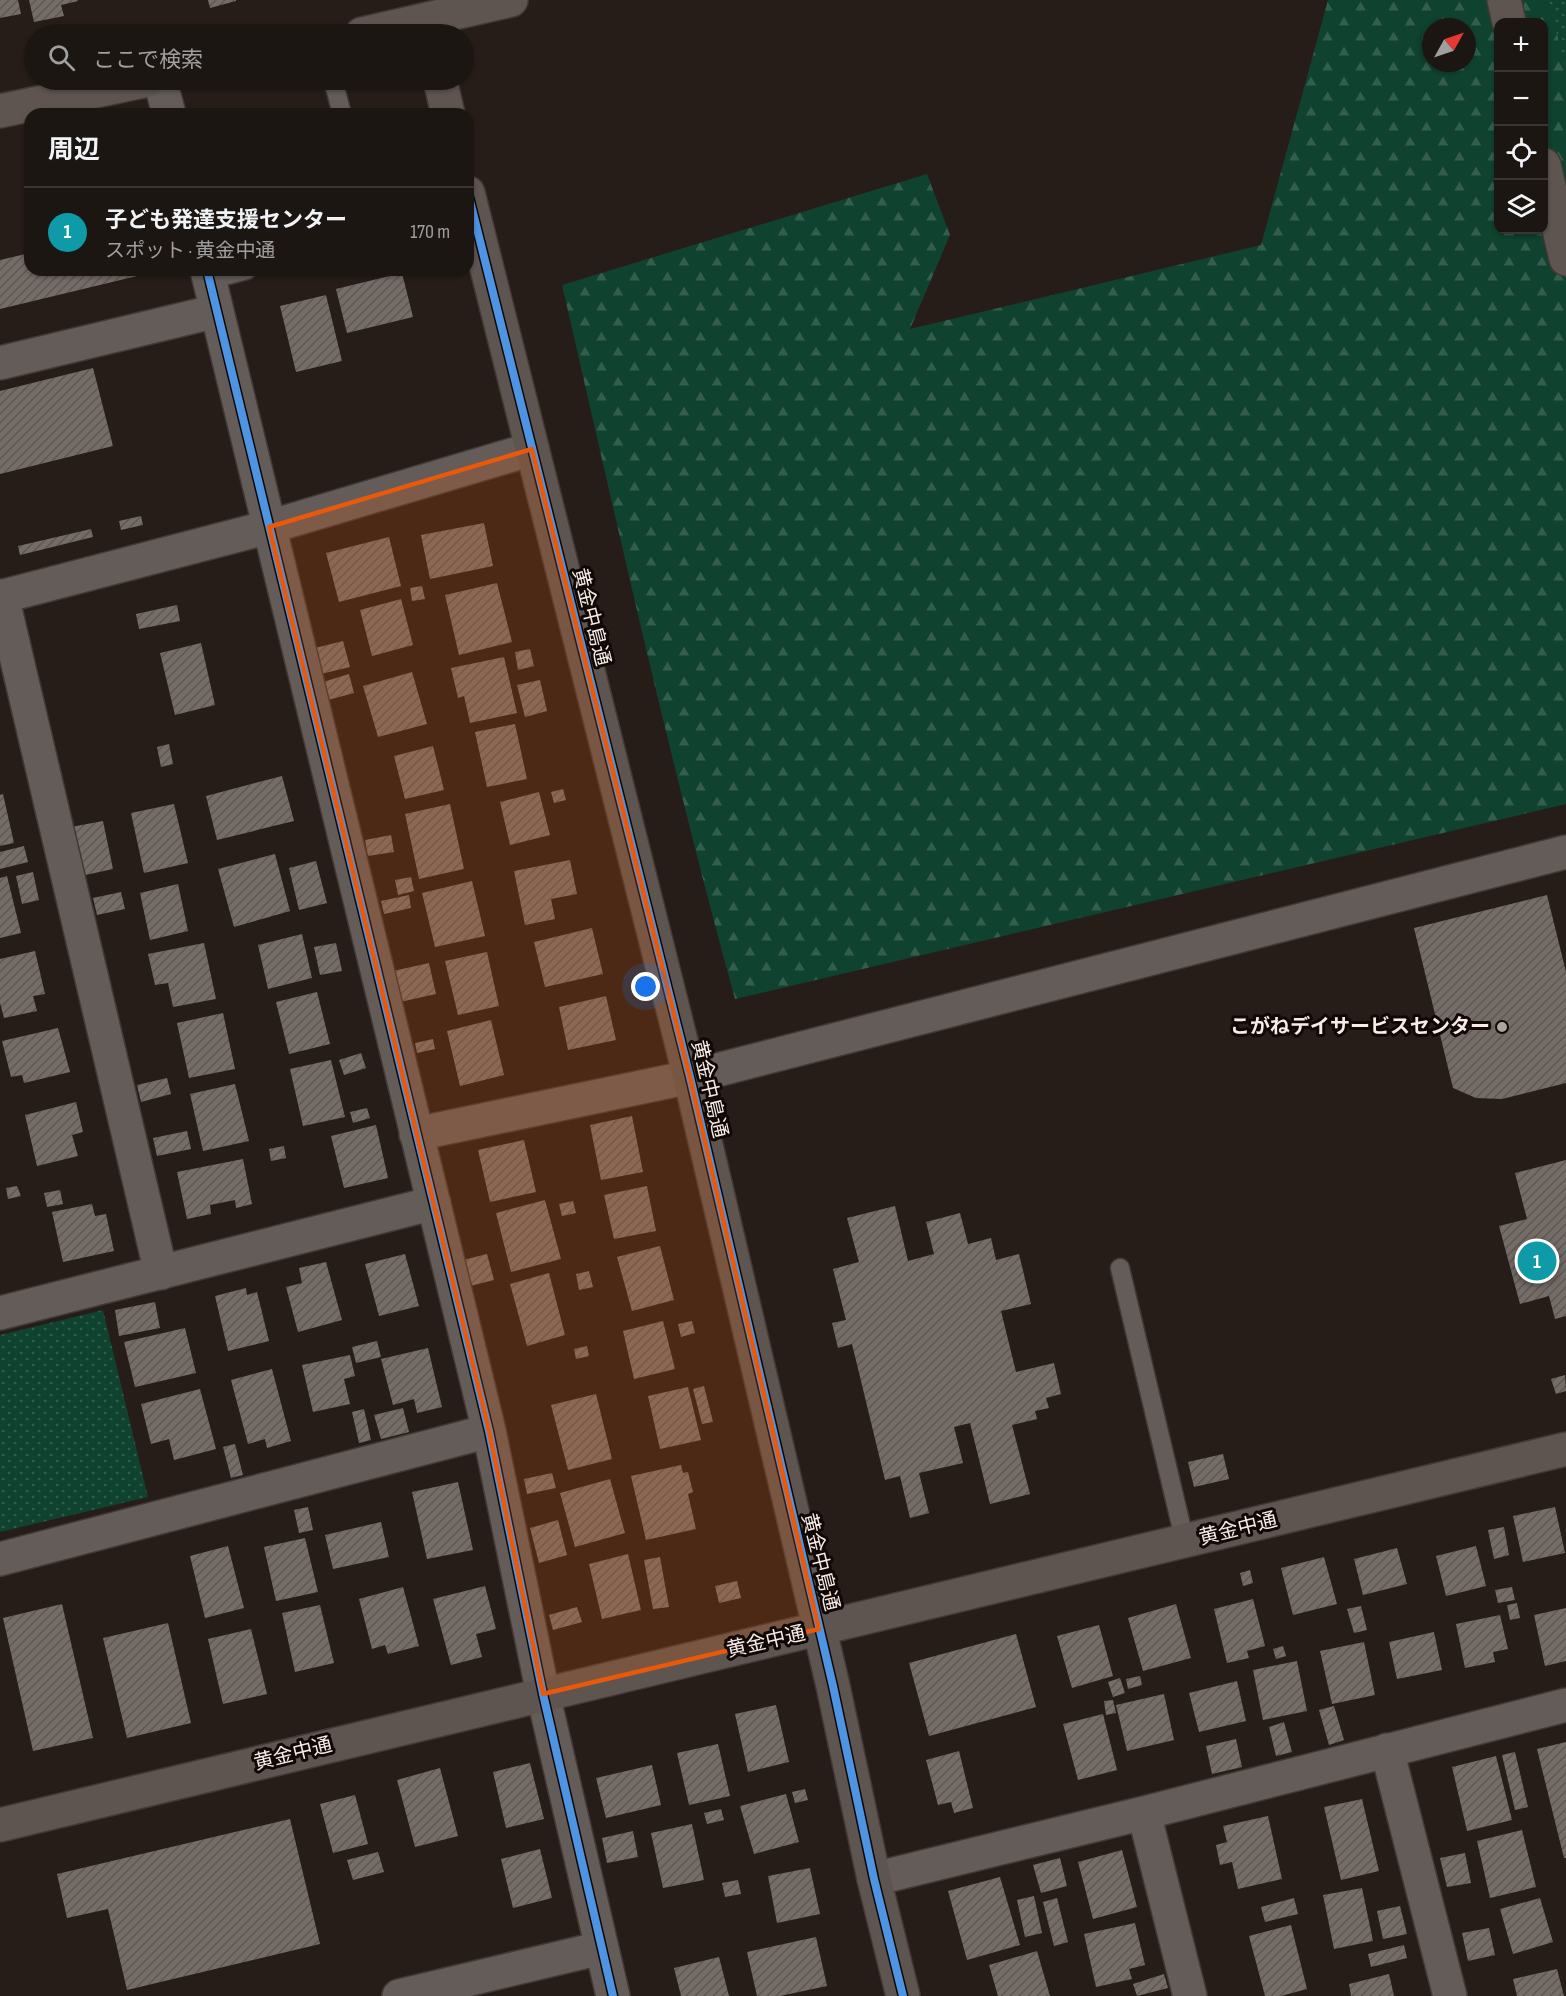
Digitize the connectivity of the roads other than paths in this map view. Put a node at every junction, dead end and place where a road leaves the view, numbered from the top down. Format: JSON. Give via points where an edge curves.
{"nodes":[{"id":1,"x":511,"y":0,"type":"edge"},
{"id":2,"x":1504,"y":0,"type":"edge"},
{"id":3,"x":425,"y":18,"type":"edge"},
{"id":4,"x":1508,"y":18,"type":"edge"},
{"id":5,"x":401,"y":24,"type":"edge"},
{"id":6,"x":100,"y":90,"type":"edge"},
{"id":7,"x":163,"y":90,"type":"edge"},
{"id":8,"x":336,"y":90,"type":"edge"},
{"id":9,"x":442,"y":90,"type":"edge"},
{"id":10,"x":167,"y":108,"type":"edge"},
{"id":11,"x":340,"y":108,"type":"edge"},
{"id":12,"x":447,"y":108,"type":"edge"},
{"id":13,"x":0,"y":111,"type":"edge"},
{"id":14,"x":1548,"y":180,"type":"edge"},
{"id":15,"x":474,"y":222,"type":"edge"},
{"id":16,"x":1566,"y":259,"type":"edge"},
{"id":17,"x":235,"y":276,"type":"edge"},
{"id":18,"x":211,"y":287,"type":"edge"},
{"id":19,"x":0,"y":363,"type":"edge"},
{"id":20,"x":532,"y":449,"type":"junction"},
{"id":21,"x":269,"y":527,"type":"junction"},
{"id":22,"x":1,"y":596,"type":"edge"},
{"id":23,"x":1566,"y":852,"type":"edge"},
{"id":24,"x":690,"y":1077,"type":"junction"},
{"id":25,"x":416,"y":1134,"type":"junction"},
{"id":26,"x":434,"y":1203,"type":"junction"},
{"id":27,"x":1120,"y":1268,"type":"dead end"},
{"id":28,"x":161,"y":1273,"type":"junction"},
{"id":29,"x":0,"y":1312,"type":"edge"},
{"id":30,"x":489,"y":1431,"type":"junction"},
{"id":31,"x":1566,"y":1449,"type":"edge"},
{"id":32,"x":1185,"y":1542,"type":"junction"},
{"id":33,"x":0,"y":1559,"type":"edge"},
{"id":34,"x":819,"y":1629,"type":"junction"},
{"id":35,"x":543,"y":1694,"type":"junction"},
{"id":36,"x":1566,"y":1705,"type":"edge"},
{"id":37,"x":1387,"y":1750,"type":"junction"},
{"id":38,"x":1144,"y":1814,"type":"junction"},
{"id":39,"x":0,"y":1825,"type":"edge"},
{"id":40,"x":874,"y":1879,"type":"junction"},
{"id":41,"x":600,"y":1948,"type":"junction"},
{"id":42,"x":399,"y":1996,"type":"edge"},
{"id":43,"x":613,"y":1996,"type":"edge"},
{"id":44,"x":903,"y":1996,"type":"edge"},
{"id":45,"x":1190,"y":1996,"type":"edge"},
{"id":46,"x":1450,"y":1996,"type":"edge"}],
"edges":[{"from":1,"to":3,"type":"street"},
{"from":2,"to":4,"type":"street"},
{"from":3,"to":5,"type":"street"},
{"from":6,"to":13,"type":"street"},
{"from":7,"to":10,"type":"street"},
{"from":8,"to":11,"type":"lane"},
{"from":9,"to":12,"type":"street"},
{"from":14,"to":16,"type":"street"},
{"from":15,"to":20,"type":"street","name":"黄金中島通"},
{"from":17,"to":18,"type":"lane"},
{"from":18,"to":19,"type":"street"},
{"from":18,"to":21,"type":"street"},
{"from":20,"to":21,"type":"street"},
{"from":20,"to":24,"type":"street","name":"黄金中島通"},
{"from":21,"to":22,"type":"street"},
{"from":21,"to":25,"type":"street"},
{"from":22,"to":28,"type":"street"},
{"from":23,"to":24,"type":"street"},
{"from":24,"to":25,"type":"street"},
{"from":24,"to":34,"type":"street","name":"黄金中島通"},
{"from":25,"to":26,"type":"street"},
{"from":26,"to":28,"type":"street"},
{"from":26,"to":30,"type":"street"},
{"from":27,"to":32,"type":"lane"},
{"from":28,"to":29,"type":"street"},
{"from":30,"to":33,"type":"street"},
{"from":30,"to":35,"type":"street"},
{"from":31,"to":32,"type":"street","name":"黄金中通"},
{"from":32,"to":34,"type":"street","name":"黄金中通"},
{"from":34,"to":35,"type":"street","name":"黄金中通"},
{"from":34,"to":40,"type":"street","name":"黄金中島通"},
{"from":35,"to":39,"type":"street","name":"黄金中通"},
{"from":35,"to":41,"type":"street"},
{"from":36,"to":37,"type":"street"},
{"from":37,"to":38,"type":"street"},
{"from":37,"to":46,"type":"street"},
{"from":38,"to":40,"type":"street"},
{"from":38,"to":45,"type":"street"},
{"from":40,"to":44,"type":"street","name":"黄金中島通"},
{"from":41,"to":42,"type":"street"},
{"from":41,"to":43,"type":"street"}]}
